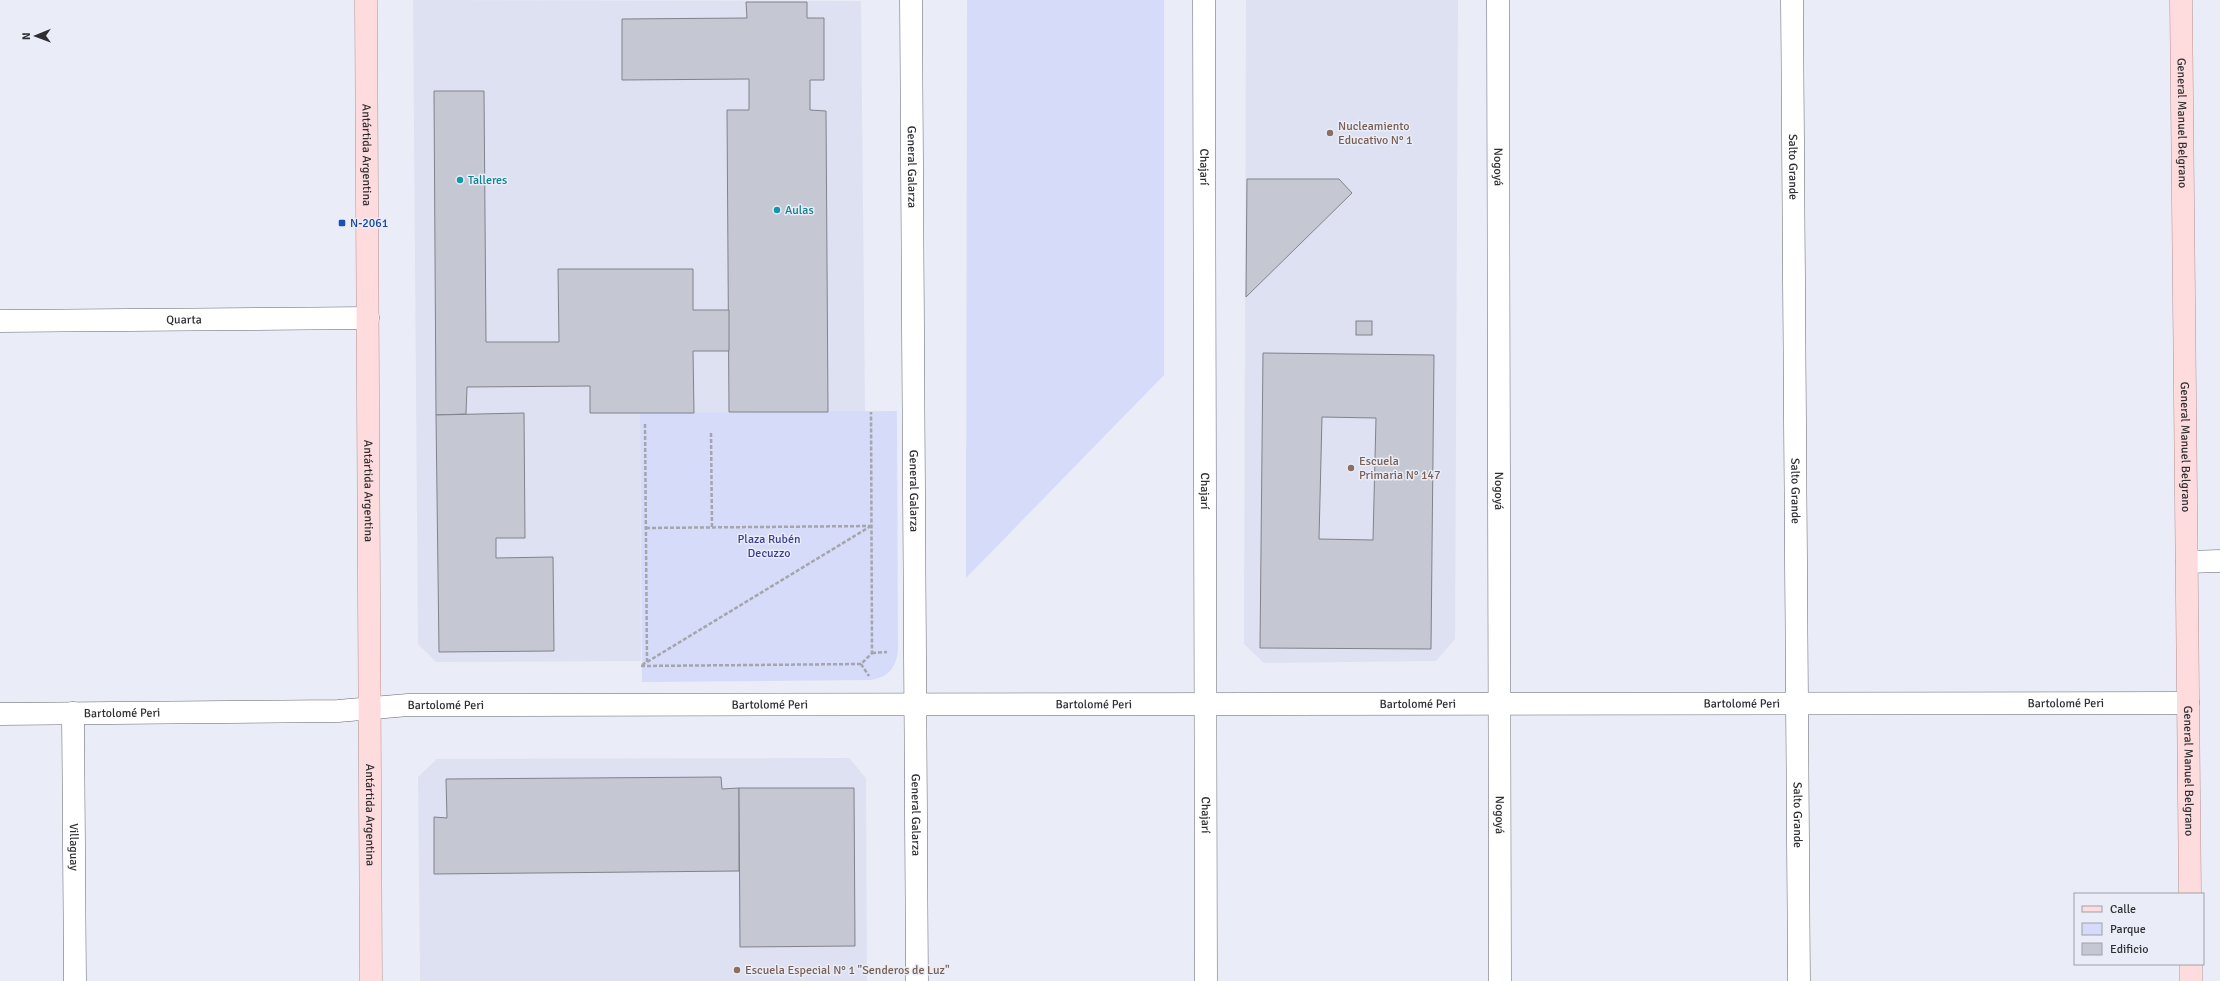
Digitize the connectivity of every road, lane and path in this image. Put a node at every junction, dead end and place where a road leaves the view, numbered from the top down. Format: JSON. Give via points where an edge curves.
{"nodes":[{"id":1,"x":366,"y":0,"type":"edge"},
{"id":2,"x":911,"y":0,"type":"edge"},
{"id":3,"x":1204,"y":0,"type":"edge"},
{"id":4,"x":1498,"y":0,"type":"edge"},
{"id":5,"x":1792,"y":0,"type":"edge"},
{"id":6,"x":2181,"y":0,"type":"edge"},
{"id":7,"x":368,"y":318,"type":"junction"},
{"id":8,"x":0,"y":322,"type":"edge"},
{"id":9,"x":871,"y":412,"type":"dead end"},
{"id":10,"x":645,"y":424,"type":"dead end"},
{"id":11,"x":711,"y":433,"type":"dead end"},
{"id":12,"x":871,"y":526,"type":"junction"},
{"id":13,"x":712,"y":527,"type":"junction"},
{"id":14,"x":646,"y":528,"type":"junction"},
{"id":15,"x":2220,"y":561,"type":"edge"},
{"id":16,"x":2187,"y":562,"type":"junction"},
{"id":17,"x":647,"y":662,"type":"junction"},
{"id":18,"x":861,"y":664,"type":"junction"},
{"id":19,"x":871,"y":680,"type":"dead end"},
{"id":20,"x":2188,"y":703,"type":"junction"},
{"id":21,"x":1205,"y":704,"type":"junction"},
{"id":22,"x":1500,"y":704,"type":"junction"},
{"id":23,"x":1797,"y":704,"type":"junction"},
{"id":24,"x":915,"y":705,"type":"junction"},
{"id":25,"x":370,"y":708,"type":"junction"},
{"id":26,"x":74,"y":713,"type":"junction"},
{"id":27,"x":0,"y":714,"type":"edge"},
{"id":28,"x":2190,"y":893,"type":"edge"},
{"id":29,"x":2191,"y":965,"type":"edge"},
{"id":30,"x":75,"y":981,"type":"edge"},
{"id":31,"x":371,"y":981,"type":"edge"},
{"id":32,"x":917,"y":981,"type":"edge"},
{"id":33,"x":1206,"y":981,"type":"edge"},
{"id":34,"x":1500,"y":981,"type":"edge"},
{"id":35,"x":1799,"y":981,"type":"edge"},
{"id":36,"x":2191,"y":981,"type":"edge"}],
"edges":[{"from":1,"to":7,"type":"main road","name":"Antártida Argentina"},
{"from":2,"to":24,"type":"street","name":"General Galarza"},
{"from":3,"to":21,"type":"street","name":"Chajarí"},
{"from":4,"to":22,"type":"street","name":"Nogoyá"},
{"from":5,"to":23,"type":"street","name":"Salto Grande"},
{"from":6,"to":16,"type":"main road","name":"General Manuel Belgrano"},
{"from":7,"to":8,"type":"street","name":"Quarta"},
{"from":7,"to":25,"type":"main road","name":"Antártida Argentina"},
{"from":9,"to":12,"type":"path"},
{"from":10,"to":14,"type":"path"},
{"from":11,"to":13,"type":"path"},
{"from":12,"to":13,"type":"path"},
{"from":12,"to":17,"type":"path"},
{"from":12,"to":18,"type":"path","via":[[872,654]]},
{"from":13,"to":14,"type":"path"},
{"from":14,"to":17,"type":"path"},
{"from":15,"to":16,"type":"street"},
{"from":16,"to":20,"type":"main road","name":"General Manuel Belgrano"},
{"from":17,"to":18,"type":"path","via":[[641,666]]},
{"from":18,"to":19,"type":"path"},
{"from":20,"to":23,"type":"street","name":"Bartolomé Peri"},
{"from":20,"to":28,"type":"main road","name":"General Manuel Belgrano"},
{"from":21,"to":22,"type":"street","name":"Bartolomé Peri"},
{"from":21,"to":24,"type":"street","name":"Bartolomé Peri"},
{"from":21,"to":33,"type":"street","name":"Chajarí"},
{"from":22,"to":23,"type":"street","name":"Bartolomé Peri"},
{"from":22,"to":34,"type":"street","name":"Nogoyá"},
{"from":23,"to":35,"type":"street","name":"Salto Grande"},
{"from":24,"to":25,"type":"street","name":"Bartolomé Peri","via":[[424,705]]},
{"from":24,"to":32,"type":"street","name":"General Galarza"},
{"from":25,"to":26,"type":"street","name":"Bartolomé Peri","via":[[338,711]]},
{"from":25,"to":31,"type":"main road","name":"Antártida Argentina"},
{"from":26,"to":27,"type":"street","name":"Bartolomé Peri"},
{"from":26,"to":30,"type":"street","name":"Villaguay"},
{"from":29,"to":36,"type":"main road"}]}
